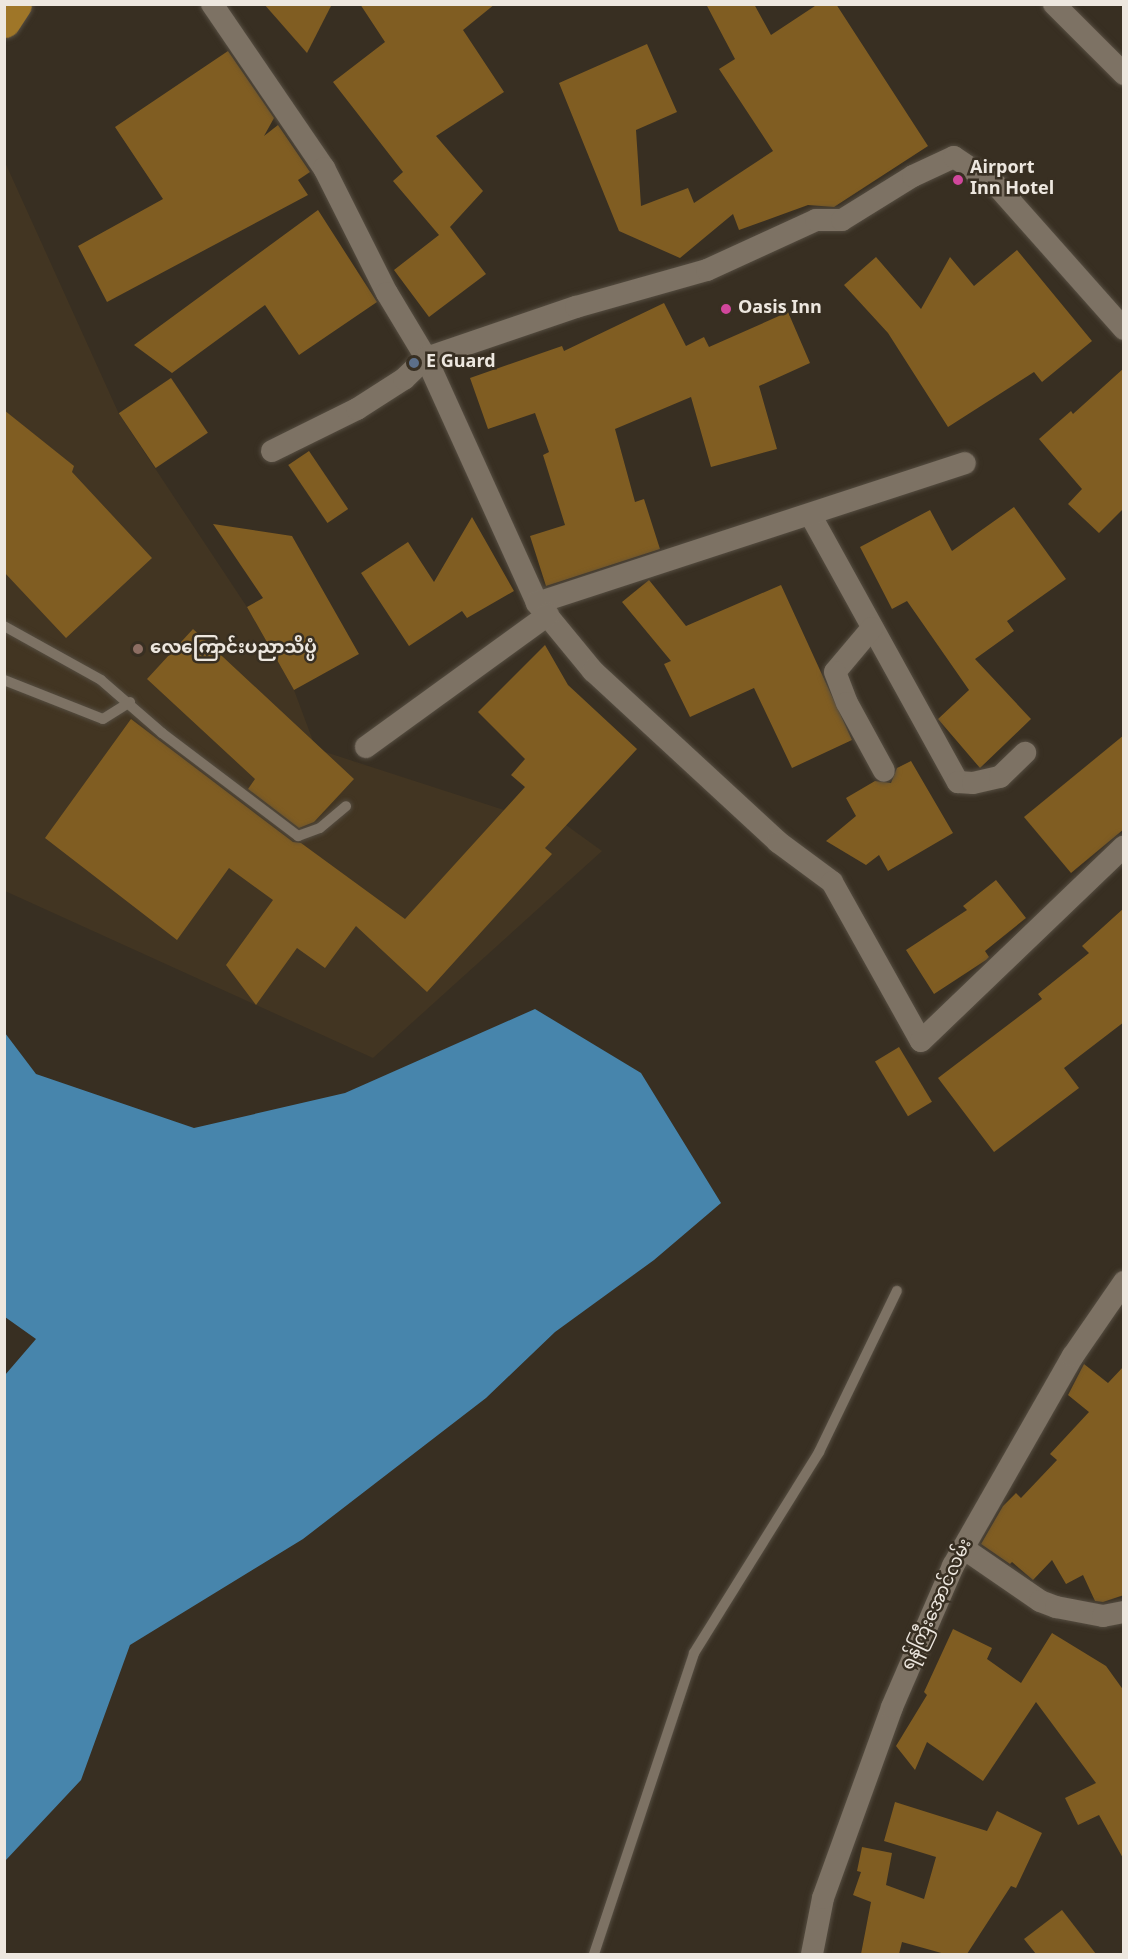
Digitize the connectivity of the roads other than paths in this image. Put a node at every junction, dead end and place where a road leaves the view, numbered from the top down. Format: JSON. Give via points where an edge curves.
{"nodes":[{"id":1,"x":15,"y":4,"type":"edge"},
{"id":2,"x":212,"y":4,"type":"edge"},
{"id":3,"x":1054,"y":4,"type":"edge"},
{"id":4,"x":4,"y":21,"type":"edge"},
{"id":5,"x":1124,"y":74,"type":"edge"},
{"id":6,"x":1124,"y":329,"type":"edge"},
{"id":7,"x":426,"y":358,"type":"junction"},
{"id":8,"x":272,"y":451,"type":"dead end"},
{"id":9,"x":965,"y":463,"type":"dead end"},
{"id":10,"x":811,"y":516,"type":"junction"},
{"id":11,"x":543,"y":609,"type":"junction"},
{"id":12,"x":4,"y":626,"type":"edge"},
{"id":13,"x":872,"y":628,"type":"junction"},
{"id":14,"x":4,"y":680,"type":"edge"},
{"id":15,"x":130,"y":702,"type":"junction"},
{"id":16,"x":366,"y":747,"type":"dead end"},
{"id":17,"x":1025,"y":753,"type":"dead end"},
{"id":18,"x":884,"y":771,"type":"dead end"},
{"id":19,"x":346,"y":806,"type":"dead end"},
{"id":20,"x":1124,"y":846,"type":"edge"},
{"id":21,"x":1124,"y":1282,"type":"edge"},
{"id":22,"x":897,"y":1291,"type":"dead end"},
{"id":23,"x":963,"y":1548,"type":"junction"},
{"id":24,"x":1122,"y":1617,"type":"edge"},
{"id":25,"x":594,"y":1954,"type":"edge"},
{"id":26,"x":812,"y":1954,"type":"edge"}],
"edges":[{"from":1,"to":4,"type":"main road"},
{"from":2,"to":7,"type":"street","via":[[324,168],[387,293]]},
{"from":3,"to":5,"type":"street"},
{"from":6,"to":7,"type":"street","via":[[997,186],[954,157],[913,176],[842,220],[816,220],[707,270]]},
{"from":7,"to":8,"type":"street","via":[[404,379],[357,409]]},
{"from":7,"to":11,"type":"street"},
{"from":9,"to":10,"type":"street"},
{"from":10,"to":11,"type":"street"},
{"from":10,"to":13,"type":"street"},
{"from":11,"to":16,"type":"street"},
{"from":11,"to":20,"type":"street","via":[[593,671],[778,842],[832,882],[921,1041]]},
{"from":12,"to":15,"type":"lane","via":[[101,680]]},
{"from":13,"to":17,"type":"street","via":[[958,782],[1000,777]]},
{"from":13,"to":18,"type":"street","via":[[835,672]]},
{"from":14,"to":15,"type":"lane","via":[[103,719]]},
{"from":15,"to":19,"type":"lane","via":[[162,733],[298,836],[320,828]]},
{"from":21,"to":23,"type":"street","name":"ရန်ကြီးအောင်လမ်း","via":[[1072,1356]]},
{"from":22,"to":25,"type":"lane","via":[[819,1452],[694,1653]]},
{"from":23,"to":24,"type":"street","via":[[1040,1601]]},
{"from":23,"to":26,"type":"street","name":"ရန်ကြီးအောင်လမ်း","via":[[892,1707],[823,1898]]}]}
